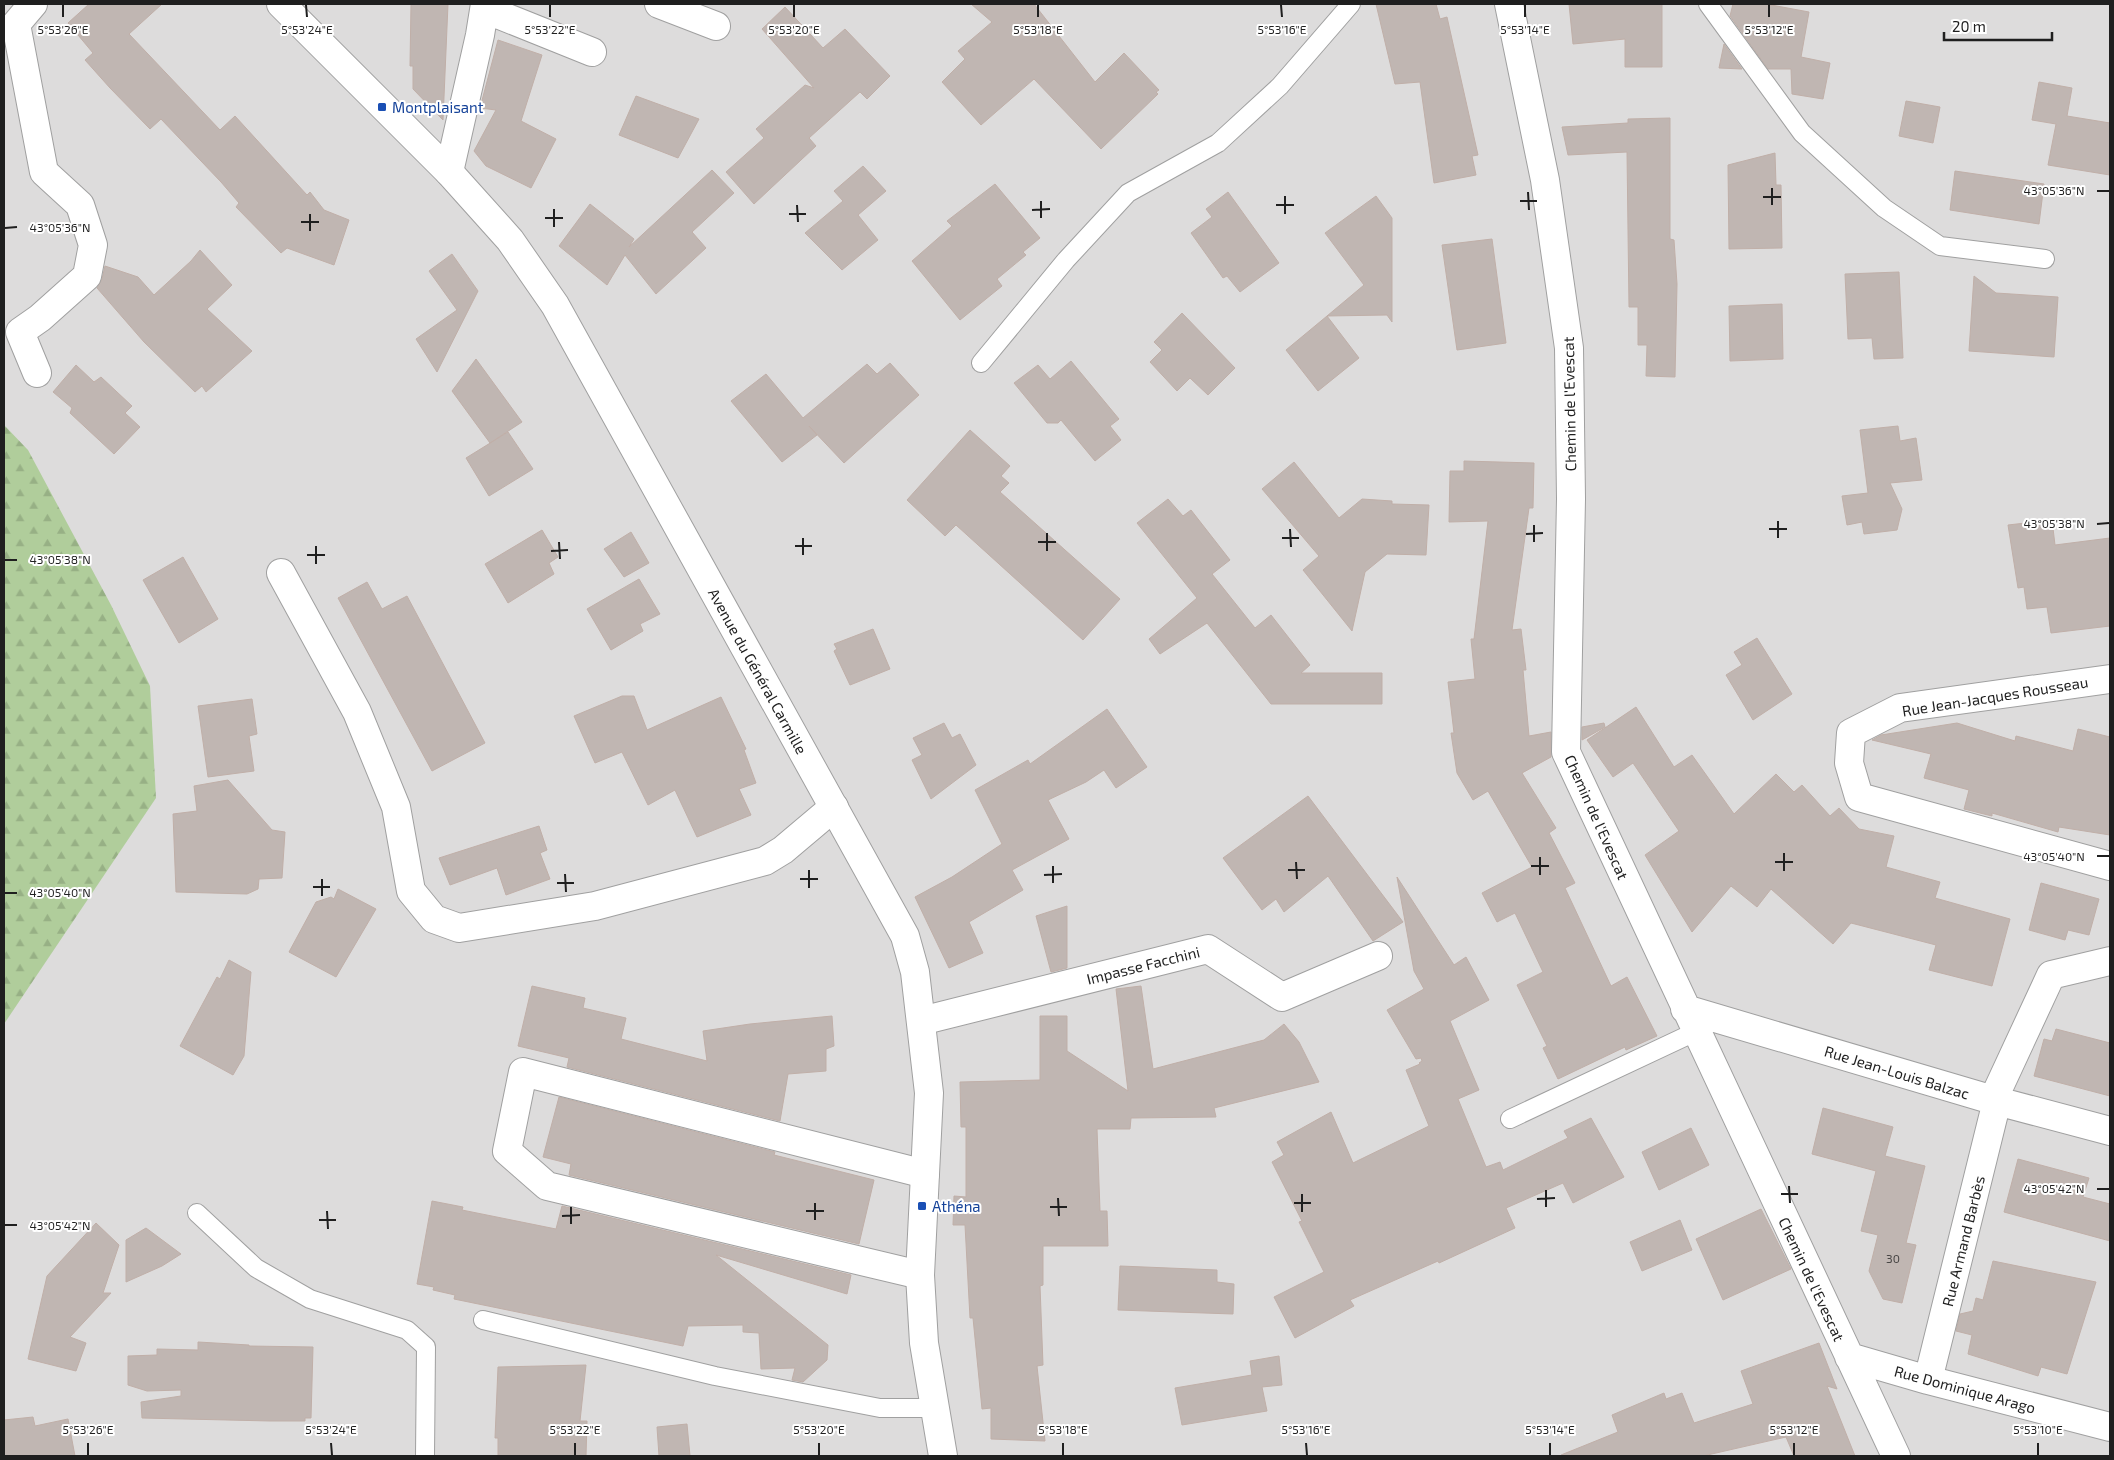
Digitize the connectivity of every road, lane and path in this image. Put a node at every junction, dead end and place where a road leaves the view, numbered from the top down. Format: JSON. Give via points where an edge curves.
{"nodes":[{"id":1,"x":33,"y":4,"type":"edge"},
{"id":2,"x":280,"y":4,"type":"edge"},
{"id":3,"x":659,"y":4,"type":"edge"},
{"id":4,"x":1351,"y":4,"type":"edge"},
{"id":5,"x":1509,"y":4,"type":"edge"},
{"id":6,"x":1708,"y":4,"type":"edge"},
{"id":7,"x":485,"y":7,"type":"edge"},
{"id":8,"x":716,"y":26,"type":"dead end"},
{"id":9,"x":592,"y":52,"type":"dead end"},
{"id":10,"x":449,"y":172,"type":"junction"},
{"id":11,"x":2045,"y":259,"type":"dead end"},
{"id":12,"x":981,"y":363,"type":"dead end"},
{"id":13,"x":37,"y":373,"type":"dead end"},
{"id":14,"x":281,"y":573,"type":"dead end"},
{"id":15,"x":2110,"y":679,"type":"edge"},
{"id":16,"x":834,"y":807,"type":"junction"},
{"id":17,"x":2110,"y":866,"type":"edge"},
{"id":18,"x":1378,"y":956,"type":"dead end"},
{"id":19,"x":2110,"y":961,"type":"edge"},
{"id":20,"x":1690,"y":1020,"type":"junction"},
{"id":21,"x":921,"y":1022,"type":"junction"},
{"id":22,"x":1995,"y":1101,"type":"junction"},
{"id":23,"x":1510,"y":1119,"type":"dead end"},
{"id":24,"x":2110,"y":1131,"type":"edge"},
{"id":25,"x":925,"y":1174,"type":"junction"},
{"id":26,"x":197,"y":1213,"type":"dead end"},
{"id":27,"x":920,"y":1275,"type":"junction"},
{"id":28,"x":483,"y":1320,"type":"dead end"},
{"id":29,"x":1849,"y":1357,"type":"junction"},
{"id":30,"x":1928,"y":1380,"type":"junction"},
{"id":31,"x":935,"y":1408,"type":"junction"},
{"id":32,"x":2110,"y":1427,"type":"edge"},
{"id":33,"x":425,"y":1456,"type":"edge"},
{"id":34,"x":943,"y":1456,"type":"edge"},
{"id":35,"x":1896,"y":1456,"type":"edge"}],
"edges":[{"from":1,"to":13,"type":"street","via":[[16,24],[44,172],[80,205],[93,245],[87,276],[20,332]]},
{"from":2,"to":10,"type":"street","name":"Avenue du Général Carmille"},
{"from":3,"to":8,"type":"street"},
{"from":4,"to":12,"type":"lane","via":[[1280,86],[1218,143],[1128,193],[1066,260]]},
{"from":5,"to":20,"type":"street","name":"Chemin de l'Evescat","via":[[1545,180],[1569,348],[1571,499],[1566,752]]},
{"from":6,"to":11,"type":"lane","via":[[1802,132],[1884,208],[1940,246]]},
{"from":7,"to":9,"type":"street"},
{"from":7,"to":10,"type":"street"},
{"from":10,"to":16,"type":"street","name":"Avenue du Général Carmille","via":[[510,240],[556,305]]},
{"from":14,"to":16,"type":"street","via":[[357,712],[396,807],[411,892],[434,919],[459,928],[594,906],[765,861]]},
{"from":15,"to":17,"type":"street","name":"Rue Jean-Jacques Rousseau","via":[[1900,708],[1851,733],[1849,763],[1859,797]]},
{"from":16,"to":21,"type":"street","name":"Avenue du Général Carmille","via":[[905,936],[915,972]]},
{"from":18,"to":21,"type":"street","name":"Impasse Facchini","via":[[1282,997],[1208,949]]},
{"from":19,"to":22,"type":"street","name":"Rue Armand Barbès","via":[[2051,975]]},
{"from":20,"to":22,"type":"street","name":"Rue Jean-Louis Balzac"},
{"from":20,"to":23,"type":"lane"},
{"from":20,"to":29,"type":"street","name":"Chemin de l'Evescat"},
{"from":21,"to":25,"type":"street","name":"Avenue du Général Carmille","via":[[929,1093]]},
{"from":22,"to":24,"type":"street","name":"Rue Jean-Louis Balzac"},
{"from":22,"to":30,"type":"street","name":"Rue Armand Barbès"},
{"from":25,"to":27,"type":"street","name":"Avenue du Général Carmille"},
{"from":25,"to":27,"type":"street","via":[[523,1072],[507,1151],[547,1186]]},
{"from":26,"to":33,"type":"lane","via":[[256,1268],[310,1298],[407,1330],[426,1347]]},
{"from":27,"to":31,"type":"street","name":"Avenue du Général Carmille","via":[[924,1343]]},
{"from":28,"to":31,"type":"lane","via":[[715,1376],[880,1408]]},
{"from":29,"to":30,"type":"street","name":"Rue Dominique Arago"},
{"from":29,"to":35,"type":"street","name":"Chemin de l'Evescat"},
{"from":30,"to":32,"type":"street","name":"Rue Dominique Arago"},
{"from":31,"to":34,"type":"street","name":"Avenue du Général Carmille"}]}
